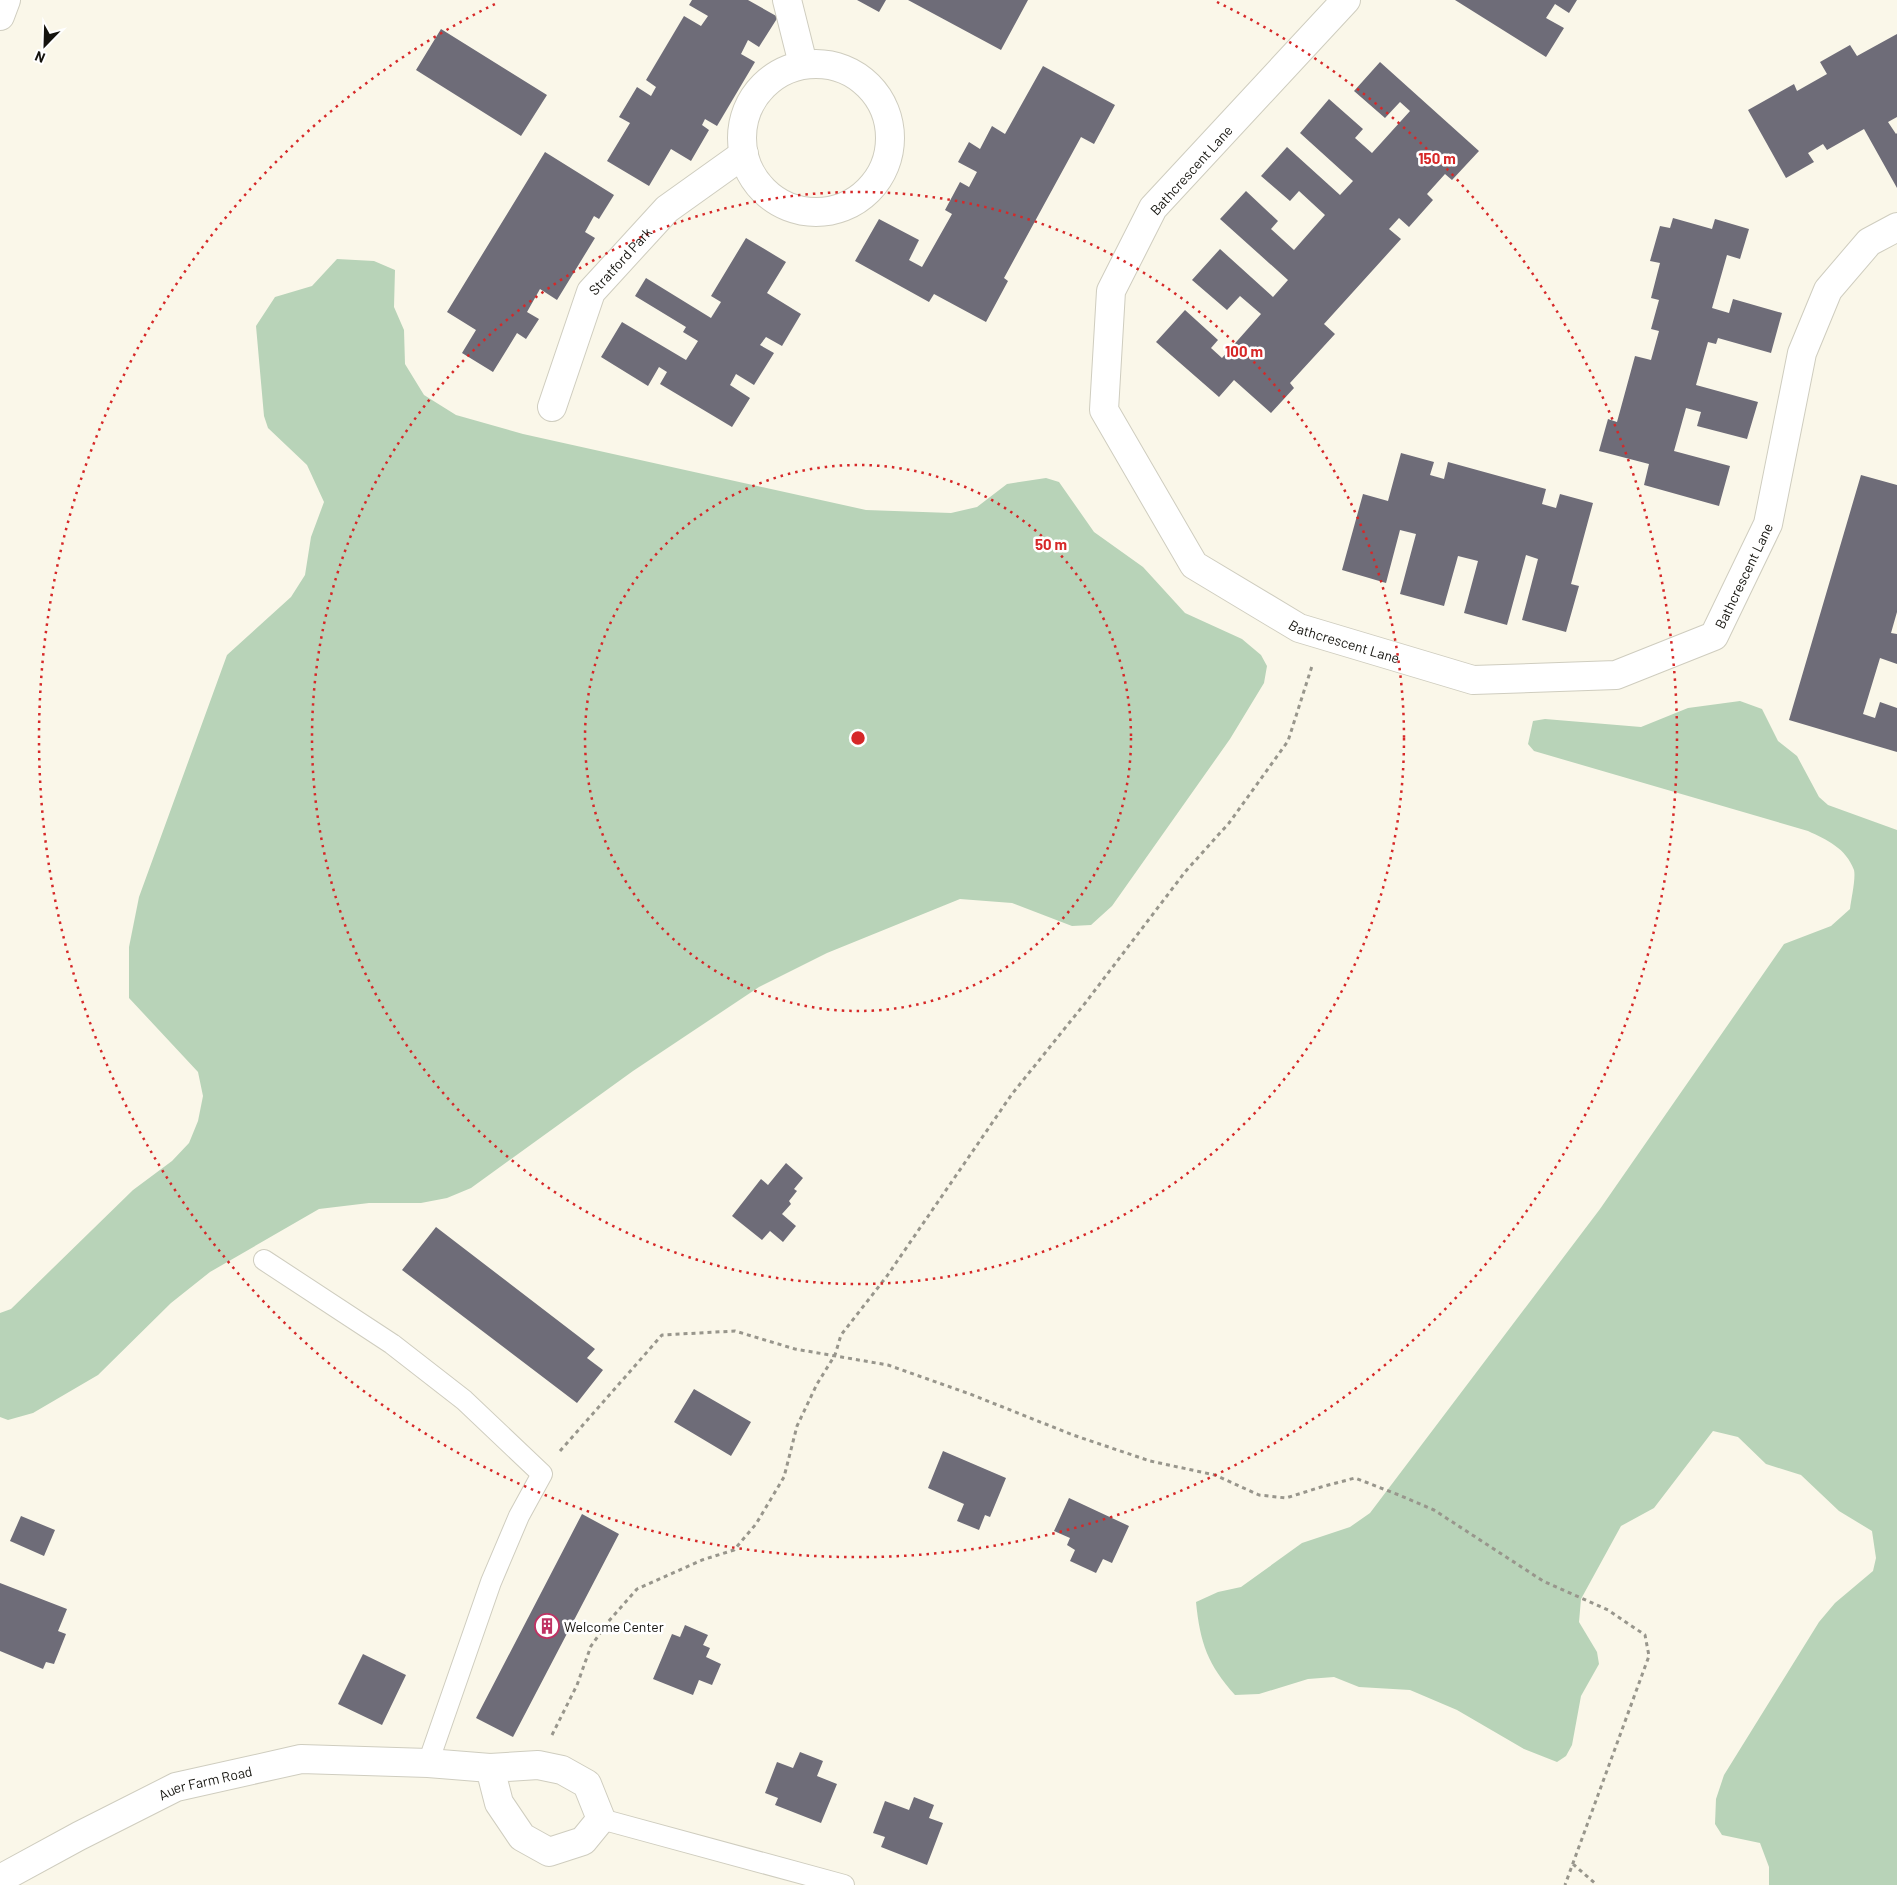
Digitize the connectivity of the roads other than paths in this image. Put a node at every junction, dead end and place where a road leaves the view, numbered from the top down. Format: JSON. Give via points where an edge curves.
{"nodes":[{"id":1,"x":6,"y":0,"type":"edge"},
{"id":2,"x":787,"y":0,"type":"edge"},
{"id":3,"x":1346,"y":0,"type":"edge"},
{"id":4,"x":0,"y":16,"type":"edge"},
{"id":5,"x":803,"y":64,"type":"junction"},
{"id":6,"x":744,"y":154,"type":"junction"},
{"id":7,"x":1897,"y":227,"type":"edge"},
{"id":8,"x":552,"y":407,"type":"dead end"},
{"id":9,"x":264,"y":1260,"type":"dead end"},
{"id":10,"x":428,"y":1763,"type":"junction"},
{"id":11,"x":490,"y":1768,"type":"junction"},
{"id":12,"x":601,"y":1819,"type":"junction"},
{"id":13,"x":0,"y":1879,"type":"edge"},
{"id":14,"x":844,"y":1885,"type":"edge"}],
"edges":[{"from":1,"to":4,"type":"street"},
{"from":2,"to":5,"type":"street"},
{"from":3,"to":7,"type":"street","name":"Bathcrescent Lane","via":[[1153,208],[1111,291],[1104,410],[1194,566],[1299,628],[1473,680],[1616,675],[1714,636],[1768,524],[1802,353],[1828,290],[1869,242]]},
{"from":5,"to":6,"type":"street","via":[[781,72],[762,88],[749,107],[742,131]]},
{"from":5,"to":6,"type":"street","via":[[828,64],[852,72],[872,88],[885,109],[891,134],[888,158],[877,181],[860,198],[837,209],[813,212],[790,207],[769,195],[753,177]]},
{"from":6,"to":8,"type":"street","name":"Stratford Park","via":[[667,209],[591,292]]},
{"from":9,"to":10,"type":"lane","via":[[399,1350],[464,1400],[542,1474],[519,1516],[491,1582]]},
{"from":10,"to":11,"type":"street","name":"Auer Farm Road"},
{"from":10,"to":13,"type":"street","name":"Auer Farm Road","via":[[301,1759],[176,1788]]},
{"from":11,"to":12,"type":"street","name":"Auer Farm Road","via":[[538,1765],[562,1770],[587,1784]]},
{"from":11,"to":12,"type":"street","via":[[498,1803],[522,1837],[549,1852],[583,1841]]},
{"from":12,"to":14,"type":"lane"}]}
